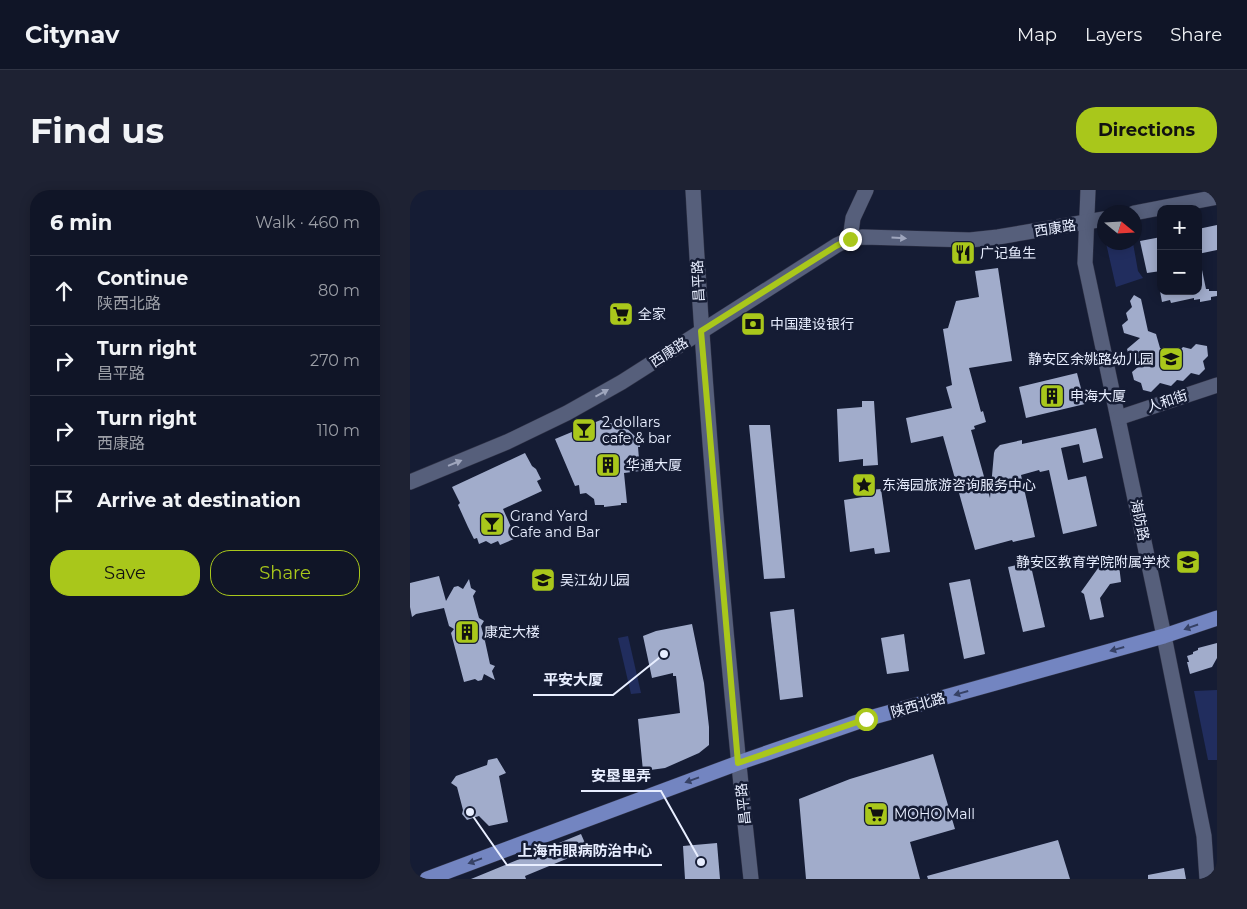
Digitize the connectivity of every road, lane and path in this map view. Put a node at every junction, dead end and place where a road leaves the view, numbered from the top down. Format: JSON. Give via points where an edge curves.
{"nodes":[{"id":1,"x":693,"y":190,"type":"edge"},
{"id":2,"x":866,"y":190,"type":"edge"},
{"id":3,"x":1088,"y":190,"type":"edge"},
{"id":4,"x":1217,"y":197,"type":"edge"},
{"id":5,"x":1142,"y":211,"type":"edge"},
{"id":6,"x":1097,"y":221,"type":"edge"},
{"id":7,"x":1088,"y":223,"type":"junction"},
{"id":8,"x":850,"y":239,"type":"junction"},
{"id":9,"x":701,"y":331,"type":"junction"},
{"id":10,"x":1217,"y":385,"type":"edge"},
{"id":11,"x":1118,"y":418,"type":"junction"},
{"id":12,"x":410,"y":482,"type":"edge"},
{"id":13,"x":1217,"y":618,"type":"edge"},
{"id":14,"x":1164,"y":636,"type":"junction"},
{"id":15,"x":738,"y":763,"type":"junction"},
{"id":16,"x":427,"y":879,"type":"edge"},
{"id":17,"x":751,"y":879,"type":"edge"},
{"id":18,"x":1208,"y":879,"type":"edge"}],
"edges":[{"from":1,"to":9,"type":"street","name":"昌平路"},
{"from":2,"to":8,"type":"street","via":[[853,218]]},
{"from":3,"to":7,"type":"street","name":"海防路"},
{"from":4,"to":5,"type":"street"},
{"from":6,"to":7,"type":"street","name":"西康路"},
{"from":8,"to":7,"type":"street","name":"西康路","one_way":true,"via":[[970,240]]},
{"from":7,"to":11,"type":"street","name":"海防路","via":[[1085,263]]},
{"from":8,"to":9,"type":"street","name":"西康路"},
{"from":12,"to":9,"type":"street","name":"西康路","one_way":true,"via":[[567,413]]},
{"from":9,"to":15,"type":"street","name":"昌平路"},
{"from":10,"to":11,"type":"street","name":"人和街"},
{"from":11,"to":14,"type":"street","name":"海防路"},
{"from":13,"to":14,"type":"main road","name":"陕西北路","one_way":true},
{"from":14,"to":15,"type":"main road","name":"陕西北路","one_way":true,"via":[[866,719]]},
{"from":14,"to":18,"type":"street","name":"海防路","via":[[1204,836]]},
{"from":15,"to":16,"type":"main road","name":"陕西北路","one_way":true},
{"from":15,"to":17,"type":"street","name":"昌平路"}]}
